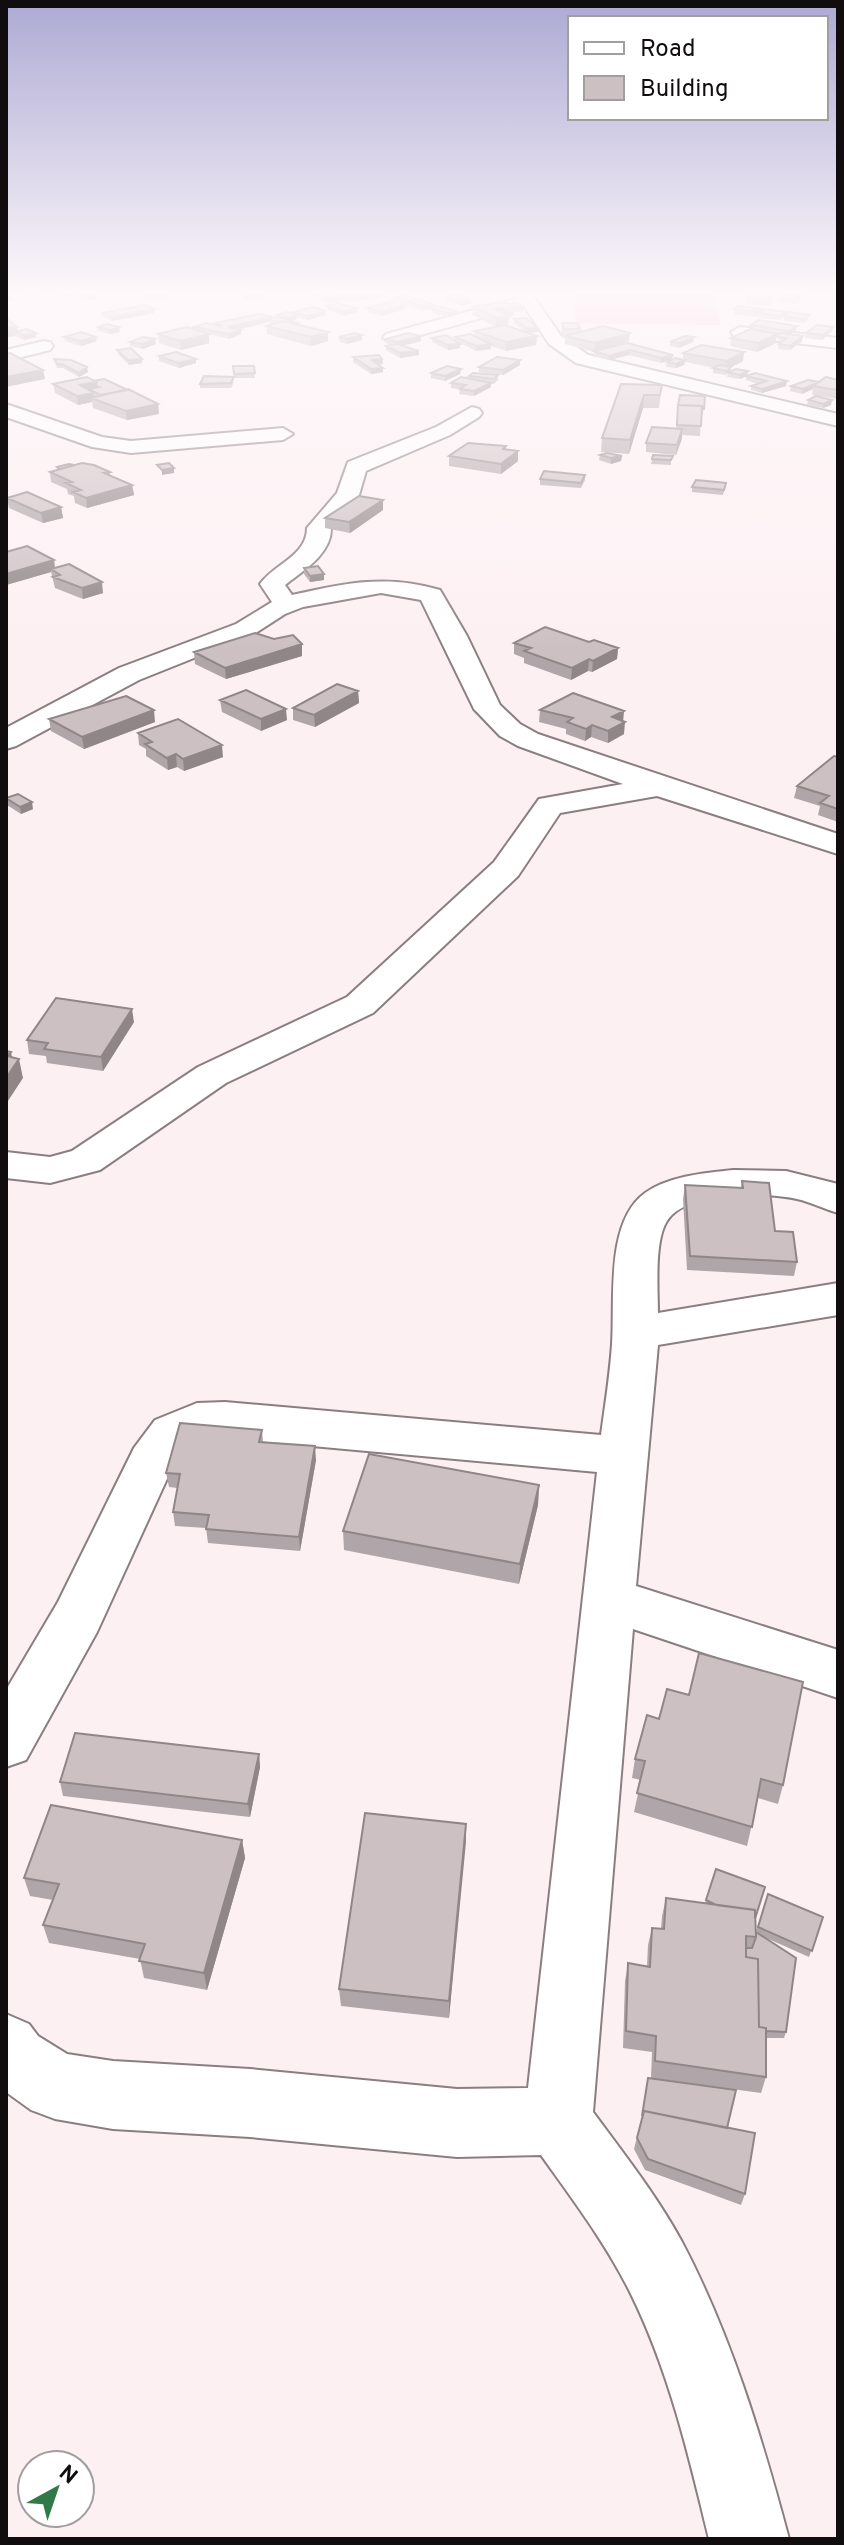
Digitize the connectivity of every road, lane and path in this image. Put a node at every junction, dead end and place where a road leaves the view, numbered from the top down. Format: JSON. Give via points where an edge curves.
{"nodes":[{"id":1,"x":11,"y":412,"type":"edge"},
{"id":2,"x":803,"y":412,"type":"edge"},
{"id":3,"x":472,"y":413,"type":"dead end"},
{"id":4,"x":838,"y":420,"type":"edge"},
{"id":5,"x":283,"y":434,"type":"dead end"},
{"id":6,"x":287,"y":605,"type":"junction"},
{"id":7,"x":11,"y":734,"type":"edge"},
{"id":8,"x":528,"y":740,"type":"junction"},
{"id":9,"x":658,"y":786,"type":"junction"},
{"id":10,"x":550,"y":806,"type":"junction"},
{"id":11,"x":838,"y":844,"type":"edge"},
{"id":12,"x":6,"y":1165,"type":"edge"},
{"id":13,"x":50,"y":1170,"type":"junction"},
{"id":14,"x":6,"y":1196,"type":"edge"},
{"id":15,"x":838,"y":1199,"type":"edge"},
{"id":16,"x":838,"y":1299,"type":"edge"},
{"id":17,"x":636,"y":1333,"type":"junction"},
{"id":18,"x":623,"y":1456,"type":"junction"},
{"id":19,"x":608,"y":1599,"type":"junction"},
{"id":20,"x":838,"y":1674,"type":"edge"},
{"id":21,"x":6,"y":1742,"type":"edge"},
{"id":22,"x":6,"y":2047,"type":"edge"},
{"id":23,"x":558,"y":2121,"type":"junction"},
{"id":24,"x":749,"y":2539,"type":"edge"}],
"edges":[{"from":1,"to":5,"type":"street","via":[[99,443],[131,447]]},
{"from":2,"to":4,"type":"street"},
{"from":3,"to":6,"type":"street","via":[[443,431],[356,467],[348,495],[319,528],[309,554],[272,584]]},
{"from":6,"to":7,"type":"street","via":[[245,629],[129,674]]},
{"from":6,"to":8,"type":"street","via":[[381,586],[431,595],[488,709]]},
{"from":8,"to":9,"type":"street"},
{"from":8,"to":10,"type":"street"},
{"from":9,"to":10,"type":"street"},
{"from":9,"to":11,"type":"street"},
{"from":10,"to":13,"type":"street","via":[[506,869],[360,1005],[212,1075],[86,1161]]},
{"from":12,"to":13,"type":"street"},
{"from":13,"to":14,"type":"street"},
{"from":15,"to":17,"type":"street","via":[[760,1182],[681,1191],[661,1200],[638,1240]]},
{"from":16,"to":17,"type":"street"},
{"from":17,"to":18,"type":"street"},
{"from":18,"to":19,"type":"street"},
{"from":18,"to":21,"type":"street","via":[[197,1421],[172,1433],[151,1461],[78,1616]]},
{"from":19,"to":20,"type":"street"},
{"from":19,"to":23,"type":"street"},
{"from":22,"to":23,"type":"street","via":[[55,2086],[113,2095],[457,2123]]},
{"from":23,"to":24,"type":"street","via":[[667,2288],[711,2404]]}]}
